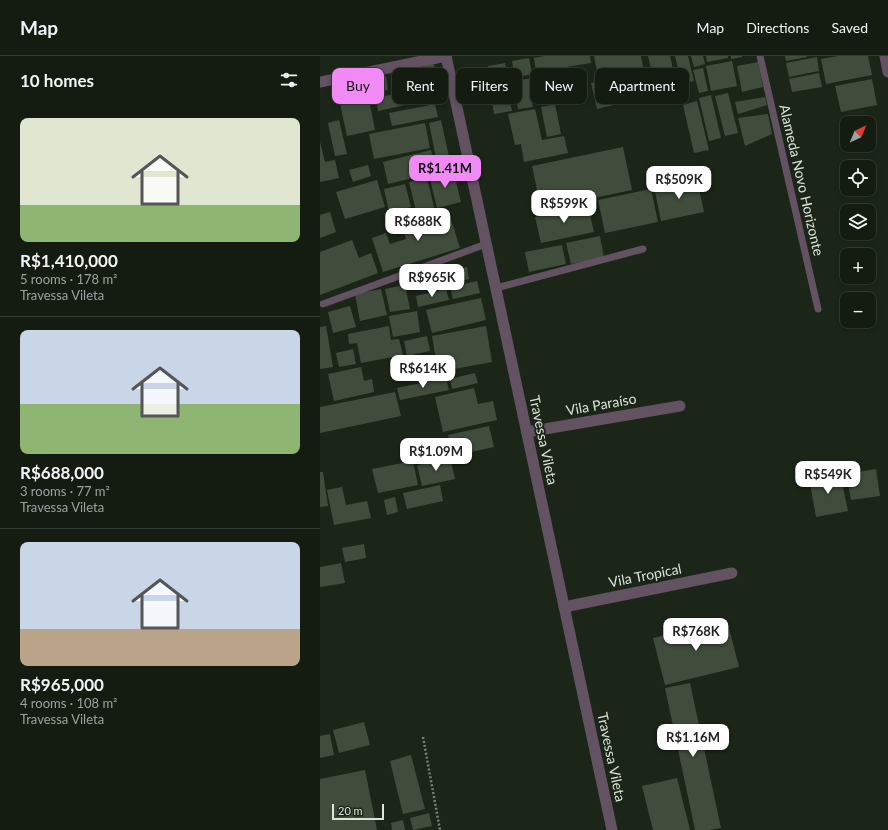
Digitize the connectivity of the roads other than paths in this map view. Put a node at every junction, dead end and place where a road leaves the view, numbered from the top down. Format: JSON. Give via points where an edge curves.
{"nodes":[{"id":1,"x":446,"y":56,"type":"edge"},
{"id":2,"x":760,"y":56,"type":"edge"},
{"id":3,"x":885,"y":56,"type":"edge"},
{"id":4,"x":888,"y":72,"type":"edge"},
{"id":5,"x":320,"y":82,"type":"edge"},
{"id":6,"x":486,"y":244,"type":"junction"},
{"id":7,"x":643,"y":249,"type":"dead end"},
{"id":8,"x":496,"y":288,"type":"junction"},
{"id":9,"x":323,"y":304,"type":"dead end"},
{"id":10,"x":818,"y":309,"type":"dead end"},
{"id":11,"x":680,"y":406,"type":"dead end"},
{"id":12,"x":527,"y":432,"type":"junction"},
{"id":13,"x":732,"y":573,"type":"dead end"},
{"id":14,"x":564,"y":607,"type":"junction"},
{"id":15,"x":612,"y":830,"type":"edge"}],
"edges":[{"from":1,"to":5,"type":"street"},
{"from":1,"to":6,"type":"street","name":"Travessa Vileta"},
{"from":2,"to":10,"type":"lane","name":"Alameda Novo Horizonte"},
{"from":3,"to":4,"type":"street"},
{"from":6,"to":8,"type":"street","name":"Travessa Vileta"},
{"from":6,"to":9,"type":"lane"},
{"from":7,"to":8,"type":"lane"},
{"from":8,"to":12,"type":"street","name":"Travessa Vileta"},
{"from":11,"to":12,"type":"street","name":"Vila Paraíso"},
{"from":12,"to":14,"type":"street","name":"Travessa Vileta"},
{"from":13,"to":14,"type":"street","name":"Vila Tropical"},
{"from":14,"to":15,"type":"street","name":"Travessa Vileta"}]}
